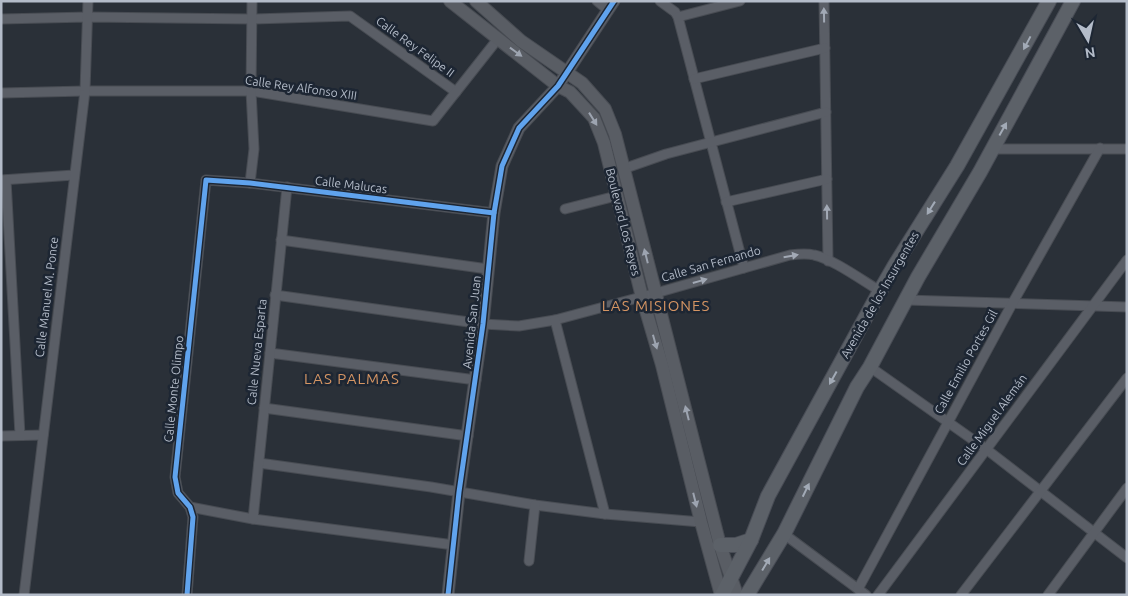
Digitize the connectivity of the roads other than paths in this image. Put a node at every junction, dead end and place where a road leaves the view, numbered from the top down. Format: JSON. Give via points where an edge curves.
{"nodes":[{"id":1,"x":88,"y":1,"type":"edge"},
{"id":2,"x":252,"y":1,"type":"edge"},
{"id":3,"x":450,"y":1,"type":"edge"},
{"id":4,"x":476,"y":1,"type":"edge"},
{"id":5,"x":597,"y":1,"type":"edge"},
{"id":6,"x":660,"y":1,"type":"edge"},
{"id":7,"x":740,"y":1,"type":"edge"},
{"id":8,"x":824,"y":1,"type":"edge"},
{"id":9,"x":1049,"y":1,"type":"edge"},
{"id":10,"x":1073,"y":1,"type":"edge"},
{"id":11,"x":611,"y":6,"type":"edge"},
{"id":12,"x":88,"y":17,"type":"junction"},
{"id":13,"x":678,"y":17,"type":"junction"},
{"id":14,"x":1,"y":19,"type":"edge"},
{"id":15,"x":252,"y":19,"type":"junction"},
{"id":16,"x":497,"y":40,"type":"junction"},
{"id":17,"x":825,"y":48,"type":"junction"},
{"id":18,"x":567,"y":73,"type":"junction"},
{"id":19,"x":694,"y":78,"type":"junction"},
{"id":20,"x":558,"y":86,"type":"junction"},
{"id":21,"x":85,"y":91,"type":"junction"},
{"id":22,"x":251,"y":91,"type":"junction"},
{"id":23,"x":456,"y":92,"type":"junction"},
{"id":24,"x":1,"y":93,"type":"edge"},
{"id":25,"x":826,"y":112,"type":"junction"},
{"id":26,"x":710,"y":142,"type":"junction"},
{"id":27,"x":1100,"y":148,"type":"junction"},
{"id":28,"x":993,"y":149,"type":"junction"},
{"id":29,"x":1127,"y":149,"type":"edge"},
{"id":30,"x":958,"y":166,"type":"junction"},
{"id":31,"x":623,"y":169,"type":"junction"},
{"id":32,"x":980,"y":172,"type":"junction"},
{"id":33,"x":74,"y":175,"type":"junction"},
{"id":34,"x":827,"y":179,"type":"junction"},
{"id":35,"x":4,"y":180,"type":"edge"},
{"id":36,"x":206,"y":180,"type":"joint"},
{"id":37,"x":250,"y":183,"type":"junction"},
{"id":38,"x":287,"y":187,"type":"junction"},
{"id":39,"x":616,"y":196,"type":"junction"},
{"id":40,"x":726,"y":202,"type":"junction"},
{"id":41,"x":565,"y":209,"type":"dead end"},
{"id":42,"x":494,"y":213,"type":"junction"},
{"id":43,"x":281,"y":240,"type":"junction"},
{"id":44,"x":1127,"y":260,"type":"edge"},
{"id":45,"x":828,"y":261,"type":"junction"},
{"id":46,"x":895,"y":265,"type":"junction"},
{"id":47,"x":488,"y":268,"type":"junction"},
{"id":48,"x":744,"y":268,"type":"junction"},
{"id":49,"x":918,"y":277,"type":"junction"},
{"id":50,"x":880,"y":291,"type":"junction"},
{"id":51,"x":656,"y":293,"type":"junction"},
{"id":52,"x":275,"y":295,"type":"junction"},
{"id":53,"x":642,"y":297,"type":"junction"},
{"id":54,"x":906,"y":300,"type":"junction"},
{"id":55,"x":1012,"y":304,"type":"junction"},
{"id":56,"x":1091,"y":306,"type":"junction"},
{"id":57,"x":1127,"y":307,"type":"edge"},
{"id":58,"x":555,"y":320,"type":"junction"},
{"id":59,"x":483,"y":324,"type":"junction"},
{"id":60,"x":270,"y":353,"type":"junction"},
{"id":61,"x":870,"y":367,"type":"junction"},
{"id":62,"x":1127,"y":378,"type":"edge"},
{"id":63,"x":476,"y":380,"type":"junction"},
{"id":64,"x":264,"y":408,"type":"junction"},
{"id":65,"x":948,"y":422,"type":"junction"},
{"id":66,"x":20,"y":434,"type":"junction"},
{"id":67,"x":43,"y":435,"type":"junction"},
{"id":68,"x":1,"y":436,"type":"edge"},
{"id":69,"x":468,"y":436,"type":"junction"},
{"id":70,"x":690,"y":449,"type":"junction"},
{"id":71,"x":986,"y":449,"type":"junction"},
{"id":72,"x":259,"y":463,"type":"junction"},
{"id":73,"x":1127,"y":488,"type":"edge"},
{"id":74,"x":1039,"y":491,"type":"junction"},
{"id":75,"x":459,"y":492,"type":"junction"},
{"id":76,"x":535,"y":505,"type":"junction"},
{"id":77,"x":190,"y":506,"type":"junction"},
{"id":78,"x":605,"y":514,"type":"junction"},
{"id":79,"x":253,"y":519,"type":"junction"},
{"id":80,"x":701,"y":522,"type":"junction"},
{"id":81,"x":1094,"y":533,"type":"junction"},
{"id":82,"x":784,"y":534,"type":"junction"},
{"id":83,"x":751,"y":540,"type":"junction"},
{"id":84,"x":454,"y":545,"type":"junction"},
{"id":85,"x":720,"y":545,"type":"junction"},
{"id":86,"x":1127,"y":558,"type":"edge"},
{"id":87,"x":529,"y":561,"type":"dead end"},
{"id":88,"x":730,"y":578,"type":"junction"},
{"id":89,"x":862,"y":592,"type":"edge"},
{"id":90,"x":24,"y":595,"type":"edge"},
{"id":91,"x":187,"y":595,"type":"edge"},
{"id":92,"x":448,"y":595,"type":"edge"},
{"id":93,"x":722,"y":595,"type":"edge"},
{"id":94,"x":737,"y":595,"type":"edge"},
{"id":95,"x":747,"y":595,"type":"edge"},
{"id":96,"x":878,"y":595,"type":"edge"},
{"id":97,"x":960,"y":595,"type":"edge"},
{"id":98,"x":1048,"y":595,"type":"edge"}],
"edges":[{"from":1,"to":12,"type":"street","name":"Calle Manuel M. Ponce"},
{"from":2,"to":15,"type":"street"},
{"from":3,"to":16,"type":"main road","name":"Boulevard Los Reyes"},
{"from":4,"to":18,"type":"main road","name":"Boulevard Los Reyes","via":[[522,41]]},
{"from":5,"to":11,"type":"street"},
{"from":6,"to":13,"type":"street"},
{"from":7,"to":13,"type":"street"},
{"from":17,"to":8,"type":"street","one_way":true},
{"from":9,"to":30,"type":"main road","name":"Avenida de los Insurgentes","one_way":true},
{"from":28,"to":10,"type":"main road","name":"Avenida de los Insurgentes","one_way":true},
{"from":11,"to":18,"type":"street","name":"Avenida San Juan"},
{"from":12,"to":14,"type":"street","name":"Calle Rey Felipe II"},
{"from":12,"to":15,"type":"street","name":"Calle Rey Felipe II"},
{"from":12,"to":21,"type":"street","name":"Calle Manuel M. Ponce"},
{"from":13,"to":19,"type":"street"},
{"from":15,"to":22,"type":"street"},
{"from":15,"to":23,"type":"street","name":"Calle Rey Felipe II","via":[[350,16]]},
{"from":16,"to":20,"type":"main road","name":"Boulevard Los Reyes","one_way":true},
{"from":16,"to":23,"type":"street","name":"Calle Rey Alfonso XIII"},
{"from":17,"to":19,"type":"street"},
{"from":17,"to":25,"type":"street"},
{"from":18,"to":20,"type":"street","name":"Avenida San Juan"},
{"from":18,"to":31,"type":"main road","name":"Boulevard Los Reyes","via":[[582,83],[605,109]]},
{"from":19,"to":26,"type":"street"},
{"from":20,"to":39,"type":"main road","name":"Boulevard Los Reyes","one_way":true,"via":[[570,92],[594,118],[604,143]]},
{"from":20,"to":42,"type":"street","name":"Avenida San Juan","via":[[519,128],[502,166]]},
{"from":21,"to":22,"type":"street","name":"Calle Rey Alfonso XIII"},
{"from":21,"to":24,"type":"street","name":"Calle Rey Alfonso XIII"},
{"from":21,"to":33,"type":"street","name":"Calle Manuel M. Ponce"},
{"from":22,"to":23,"type":"street","name":"Calle Rey Alfonso XIII","via":[[433,122]]},
{"from":22,"to":37,"type":"street","via":[[254,149]]},
{"from":25,"to":26,"type":"street"},
{"from":25,"to":34,"type":"street"},
{"from":26,"to":31,"type":"street"},
{"from":26,"to":40,"type":"street"},
{"from":27,"to":28,"type":"street"},
{"from":27,"to":29,"type":"street"},
{"from":27,"to":55,"type":"street","name":"Calle Emilio Portes Gil"},
{"from":28,"to":32,"type":"main road","name":"Avenida de los Insurgentes"},
{"from":30,"to":32,"type":"main road","via":[[965,173]]},
{"from":30,"to":46,"type":"main road","name":"Avenida de los Insurgentes","one_way":true},
{"from":51,"to":31,"type":"main road","name":"Boulevard Los Reyes","one_way":true},
{"from":32,"to":49,"type":"main road","name":"Avenida de los Insurgentes"},
{"from":33,"to":35,"type":"street"},
{"from":33,"to":67,"type":"street","name":"Calle Manuel M. Ponce"},
{"from":34,"to":40,"type":"street"},
{"from":45,"to":34,"type":"street","one_way":true},
{"from":35,"to":66,"type":"street"},
{"from":36,"to":37,"type":"street","name":"Calle Malucas"},
{"from":36,"to":77,"type":"street","name":"Calle Monte Olimpo","via":[[175,477],[178,493]]},
{"from":37,"to":38,"type":"street","name":"Calle Malucas"},
{"from":38,"to":42,"type":"street","name":"Calle Malucas"},
{"from":38,"to":43,"type":"street","name":"Calle Nueva Esparta"},
{"from":39,"to":41,"type":"street"},
{"from":39,"to":53,"type":"main road","name":"Boulevard Los Reyes"},
{"from":40,"to":48,"type":"street"},
{"from":42,"to":47,"type":"street","name":"Avenida San Juan"},
{"from":43,"to":47,"type":"street"},
{"from":43,"to":52,"type":"street","name":"Calle Nueva Esparta"},
{"from":44,"to":56,"type":"street","name":"Calle Miguel Alemán"},
{"from":48,"to":45,"type":"street","name":"Calle San Fernando","one_way":true,"via":[[797,254],[816,255]]},
{"from":45,"to":50,"type":"street","name":"Calle San Fernando"},
{"from":46,"to":49,"type":"main road","via":[[910,263]]},
{"from":46,"to":50,"type":"main road","name":"Avenida de los Insurgentes"},
{"from":47,"to":59,"type":"street","name":"Avenida San Juan"},
{"from":51,"to":48,"type":"street","name":"Calle San Fernando","one_way":true},
{"from":49,"to":54,"type":"main road","name":"Avenida de los Insurgentes"},
{"from":50,"to":83,"type":"main road","name":"Avenida de los Insurgentes","one_way":true,"via":[[768,496]]},
{"from":51,"to":53,"type":"street","name":"Calle San Fernando"},
{"from":70,"to":51,"type":"main road","name":"Boulevard Los Reyes","one_way":true},
{"from":52,"to":59,"type":"street","name":"Calle San Fernando"},
{"from":52,"to":60,"type":"street","name":"Calle Nueva Esparta"},
{"from":53,"to":58,"type":"street","name":"Calle San Fernando"},
{"from":53,"to":70,"type":"main road","name":"Boulevard Los Reyes","one_way":true},
{"from":54,"to":55,"type":"street"},
{"from":54,"to":61,"type":"main road","name":"Avenida de los Insurgentes"},
{"from":55,"to":56,"type":"street"},
{"from":55,"to":65,"type":"street","name":"Calle Emilio Portes Gil"},
{"from":56,"to":57,"type":"street"},
{"from":56,"to":71,"type":"street","name":"Calle Miguel Alemán"},
{"from":58,"to":59,"type":"street","name":"Calle San Fernando","via":[[519,326]]},
{"from":58,"to":78,"type":"street"},
{"from":59,"to":63,"type":"street","name":"Avenida San Juan"},
{"from":60,"to":63,"type":"street"},
{"from":60,"to":64,"type":"street","name":"Calle Nueva Esparta"},
{"from":61,"to":65,"type":"street"},
{"from":82,"to":61,"type":"main road","name":"Avenida de los Insurgentes","one_way":true},
{"from":62,"to":74,"type":"street"},
{"from":63,"to":69,"type":"street","name":"Avenida San Juan"},
{"from":64,"to":69,"type":"street"},
{"from":64,"to":72,"type":"street","name":"Calle Nueva Esparta"},
{"from":65,"to":71,"type":"street"},
{"from":65,"to":89,"type":"street","name":"Calle Emilio Portes Gil"},
{"from":66,"to":67,"type":"street"},
{"from":66,"to":68,"type":"street"},
{"from":67,"to":90,"type":"street","name":"Calle Manuel M. Ponce"},
{"from":69,"to":75,"type":"street","name":"Avenida San Juan"},
{"from":70,"to":80,"type":"main road","name":"Boulevard Los Reyes","one_way":true},
{"from":70,"to":85,"type":"main road","name":"Boulevard Los Reyes"},
{"from":71,"to":74,"type":"street"},
{"from":71,"to":96,"type":"street","name":"Calle Miguel Alemán"},
{"from":72,"to":75,"type":"street"},
{"from":72,"to":79,"type":"street","name":"Calle Nueva Esparta"},
{"from":73,"to":81,"type":"street"},
{"from":74,"to":81,"type":"street"},
{"from":74,"to":97,"type":"street"},
{"from":75,"to":76,"type":"street"},
{"from":75,"to":84,"type":"street","name":"Avenida San Juan"},
{"from":76,"to":78,"type":"street"},
{"from":76,"to":87,"type":"street"},
{"from":77,"to":79,"type":"street"},
{"from":77,"to":91,"type":"street","name":"Calle Monte Olimpo","via":[[193,517]]},
{"from":78,"to":80,"type":"street"},
{"from":79,"to":84,"type":"street"},
{"from":80,"to":93,"type":"main road","name":"Boulevard Los Reyes"},
{"from":81,"to":86,"type":"street"},
{"from":81,"to":98,"type":"street"},
{"from":82,"to":89,"type":"street"},
{"from":95,"to":82,"type":"main road","name":"Avenida de los Insurgentes","one_way":true},
{"from":83,"to":85,"type":"main road","via":[[736,545]]},
{"from":83,"to":88,"type":"main road","name":"Avenida de los Insurgentes"},
{"from":84,"to":92,"type":"street","name":"Avenida San Juan"},
{"from":85,"to":88,"type":"main road","name":"Boulevard Los Reyes"},
{"from":88,"to":93,"type":"main road","name":"Avenida de los Insurgentes"},
{"from":88,"to":94,"type":"main road","name":"Boulevard Los Reyes"}]}
